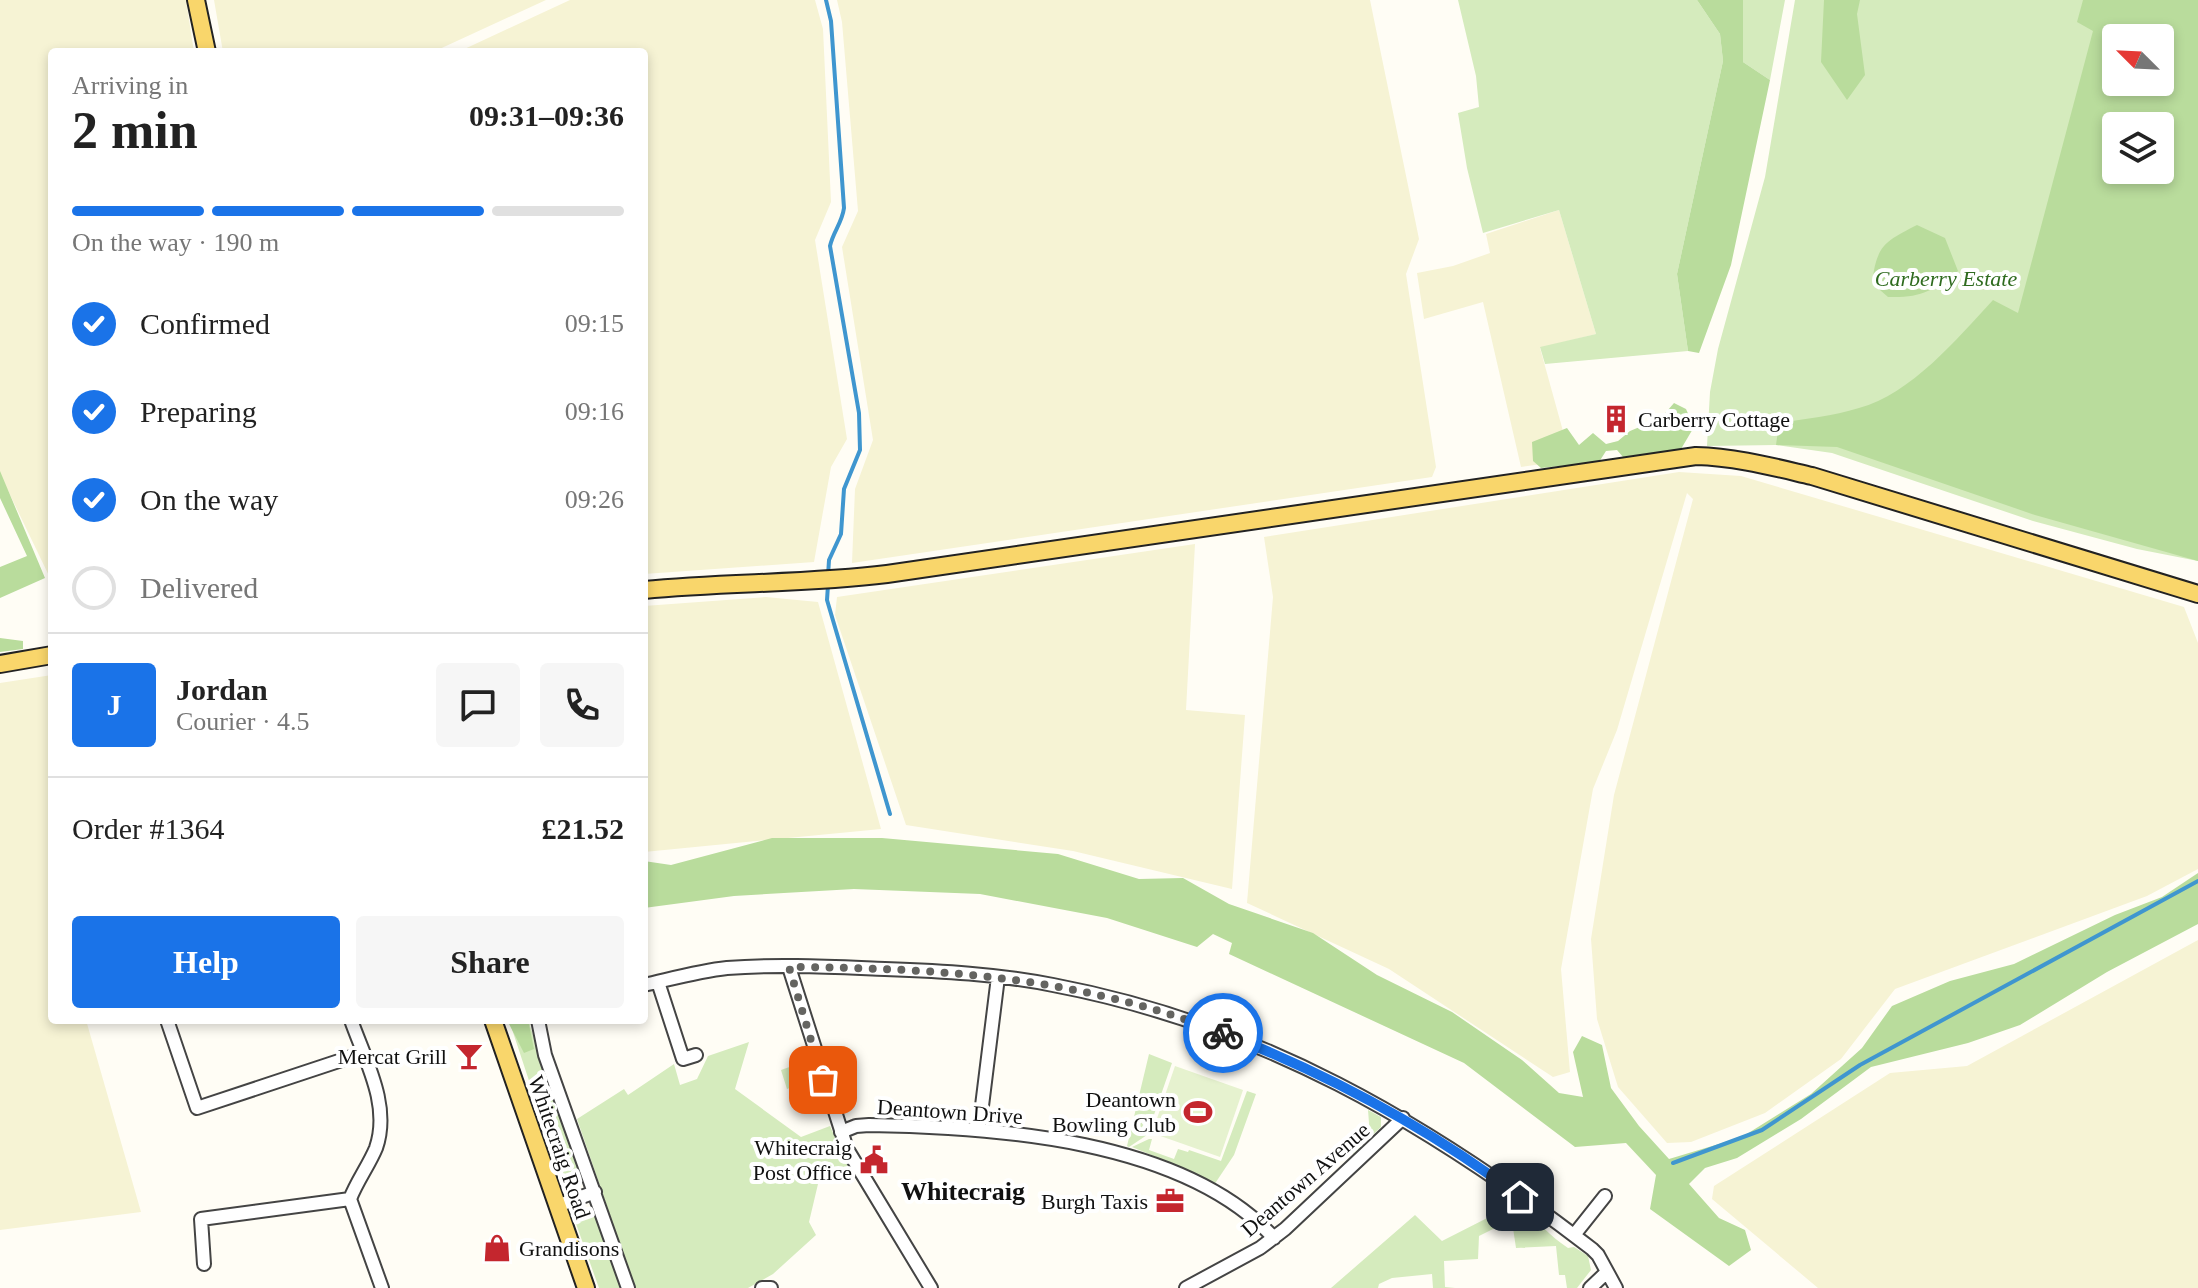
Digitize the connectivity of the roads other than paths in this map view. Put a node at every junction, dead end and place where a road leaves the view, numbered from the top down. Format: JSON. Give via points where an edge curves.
{"nodes":[{"id":1,"x":196,"y":0,"type":"edge"},
{"id":2,"x":206,"y":48,"type":"edge"},
{"id":3,"x":648,"y":590,"type":"edge"},
{"id":4,"x":2198,"y":594,"type":"edge"},
{"id":5,"x":48,"y":656,"type":"edge"},
{"id":6,"x":0,"y":664,"type":"edge"},
{"id":7,"x":789,"y":967,"type":"junction"},
{"id":8,"x":998,"y":977,"type":"junction"},
{"id":9,"x":658,"y":982,"type":"junction"},
{"id":10,"x":648,"y":984,"type":"edge"},
{"id":11,"x":168,"y":1024,"type":"edge"},
{"id":12,"x":352,"y":1024,"type":"edge"},
{"id":13,"x":494,"y":1024,"type":"edge"},
{"id":14,"x":539,"y":1024,"type":"edge"},
{"id":15,"x":363,"y":1053,"type":"junction"},
{"id":16,"x":696,"y":1055,"type":"dead end"},
{"id":17,"x":1403,"y":1118,"type":"junction"},
{"id":18,"x":979,"y":1130,"type":"junction"},
{"id":19,"x":841,"y":1132,"type":"junction"},
{"id":20,"x":595,"y":1192,"type":"junction"},
{"id":21,"x":1605,"y":1196,"type":"dead end"},
{"id":22,"x":350,"y":1199,"type":"junction"},
{"id":23,"x":557,"y":1206,"type":"junction"},
{"id":24,"x":1574,"y":1235,"type":"junction"},
{"id":25,"x":1274,"y":1238,"type":"junction"},
{"id":26,"x":204,"y":1264,"type":"dead end"},
{"id":27,"x":1607,"y":1272,"type":"junction"},
{"id":28,"x":382,"y":1288,"type":"edge"},
{"id":29,"x":586,"y":1288,"type":"edge"},
{"id":30,"x":628,"y":1288,"type":"edge"},
{"id":31,"x":762,"y":1288,"type":"edge"},
{"id":32,"x":771,"y":1288,"type":"edge"},
{"id":33,"x":931,"y":1288,"type":"edge"},
{"id":34,"x":1186,"y":1288,"type":"edge"},
{"id":35,"x":1590,"y":1288,"type":"edge"},
{"id":36,"x":1616,"y":1288,"type":"edge"}],
"edges":[{"from":1,"to":2,"type":"main road"},
{"from":3,"to":4,"type":"main road","via":[[839,580],[1696,456],[1812,476]]},
{"from":5,"to":6,"type":"main road"},
{"from":7,"to":8,"type":"street"},
{"from":7,"to":9,"type":"street","via":[[726,968]]},
{"from":7,"to":19,"type":"street"},
{"from":8,"to":17,"type":"street","via":[[1109,997],[1206,1026],[1281,1056]]},
{"from":8,"to":18,"type":"street"},
{"from":9,"to":10,"type":"street"},
{"from":9,"to":16,"type":"street","via":[[683,1059]]},
{"from":11,"to":15,"type":"street","via":[[197,1108]]},
{"from":12,"to":15,"type":"street"},
{"from":13,"to":23,"type":"main road","name":"Whitecraig Road"},
{"from":14,"to":20,"type":"street"},
{"from":15,"to":22,"type":"street","via":[[382,1118],[375,1150]]},
{"from":17,"to":24,"type":"street"},
{"from":17,"to":25,"type":"street","name":"Deantown Avenue"},
{"from":18,"to":19,"type":"street","name":"Deantown Drive","via":[[869,1125]]},
{"from":18,"to":25,"type":"street","name":"Deantown Drive","via":[[1092,1147],[1162,1167],[1207,1188]]},
{"from":19,"to":33,"type":"street","via":[[854,1164]]},
{"from":20,"to":23,"type":"street"},
{"from":20,"to":30,"type":"street"},
{"from":21,"to":24,"type":"street"},
{"from":22,"to":26,"type":"street","via":[[201,1219]]},
{"from":22,"to":28,"type":"street"},
{"from":23,"to":29,"type":"main road","name":"Whitecraig Road"},
{"from":24,"to":27,"type":"street","via":[[1598,1255]]},
{"from":25,"to":34,"type":"street","name":"Deantown Avenue"},
{"from":27,"to":35,"type":"street"},
{"from":27,"to":36,"type":"street"},
{"from":31,"to":32,"type":"street"}]}
